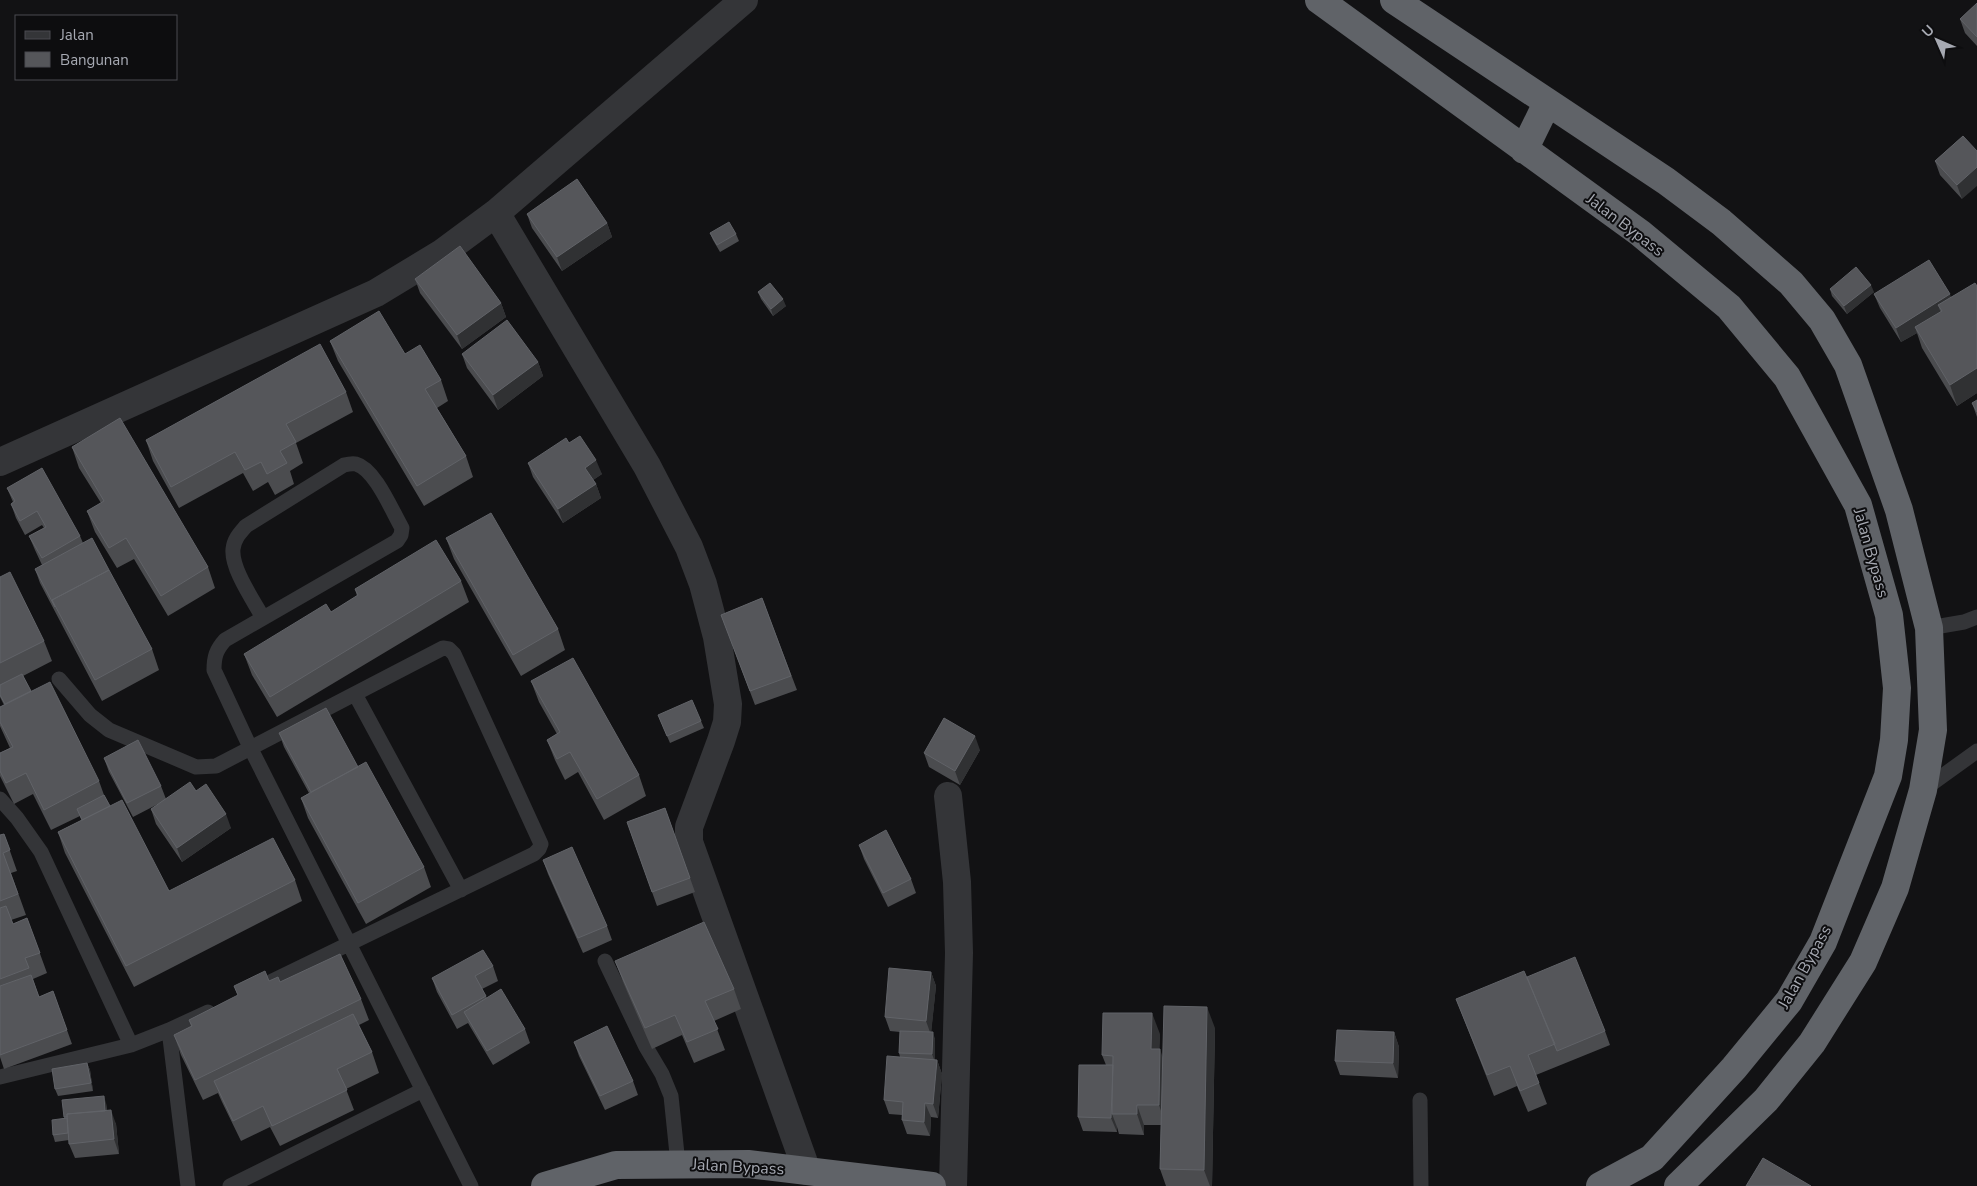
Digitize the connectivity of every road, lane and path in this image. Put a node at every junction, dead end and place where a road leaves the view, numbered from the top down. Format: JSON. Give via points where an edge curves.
{"nodes":[{"id":1,"x":744,"y":0,"type":"edge"},
{"id":2,"x":1319,"y":0,"type":"edge"},
{"id":3,"x":1394,"y":0,"type":"edge"},
{"id":4,"x":1547,"y":103,"type":"junction"},
{"id":5,"x":1524,"y":150,"type":"junction"},
{"id":6,"x":496,"y":212,"type":"junction"},
{"id":7,"x":0,"y":462,"type":"edge"},
{"id":8,"x":1977,"y":617,"type":"edge"},
{"id":9,"x":263,"y":618,"type":"junction"},
{"id":10,"x":1929,"y":628,"type":"junction"},
{"id":11,"x":59,"y":679,"type":"dead end"},
{"id":12,"x":355,"y":694,"type":"junction"},
{"id":13,"x":250,"y":747,"type":"junction"},
{"id":14,"x":1977,"y":751,"type":"edge"},
{"id":15,"x":1923,"y":790,"type":"junction"},
{"id":16,"x":948,"y":796,"type":"dead end"},
{"id":17,"x":0,"y":799,"type":"edge"},
{"id":18,"x":461,"y":890,"type":"junction"},
{"id":19,"x":349,"y":944,"type":"junction"},
{"id":20,"x":604,"y":961,"type":"dead end"},
{"id":21,"x":250,"y":991,"type":"edge"},
{"id":22,"x":223,"y":1004,"type":"edge"},
{"id":23,"x":169,"y":1030,"type":"junction"},
{"id":24,"x":131,"y":1045,"type":"junction"},
{"id":25,"x":0,"y":1077,"type":"edge"},
{"id":26,"x":422,"y":1090,"type":"junction"},
{"id":27,"x":1420,"y":1100,"type":"dead end"},
{"id":28,"x":678,"y":1164,"type":"junction"},
{"id":29,"x":806,"y":1171,"type":"junction"},
{"id":30,"x":188,"y":1186,"type":"edge"},
{"id":31,"x":230,"y":1186,"type":"edge"},
{"id":32,"x":471,"y":1186,"type":"edge"},
{"id":33,"x":545,"y":1186,"type":"edge"},
{"id":34,"x":932,"y":1186,"type":"edge"},
{"id":35,"x":954,"y":1186,"type":"edge"},
{"id":36,"x":1421,"y":1186,"type":"edge"},
{"id":37,"x":1600,"y":1186,"type":"edge"},
{"id":38,"x":1678,"y":1186,"type":"edge"}],
"edges":[{"from":1,"to":6,"type":"street"},
{"from":2,"to":5,"type":"highway","name":"Jalan Bypass"},
{"from":3,"to":4,"type":"highway"},
{"from":4,"to":5,"type":"highway"},
{"from":4,"to":10,"type":"highway","via":[[1666,181],[1721,222],[1791,283],[1822,320],[1848,365],[1896,501]]},
{"from":5,"to":37,"type":"highway","name":"Jalan Bypass","via":[[1640,234],[1729,307],[1787,377],[1858,505],[1889,615],[1897,688],[1888,776],[1823,942],[1789,1001],[1734,1068],[1652,1158]]},
{"from":6,"to":7,"type":"street","via":[[442,253],[376,293]]},
{"from":6,"to":29,"type":"street","via":[[647,466],[689,547],[703,584],[717,637],[728,704],[721,741],[689,827],[689,842]]},
{"from":8,"to":10,"type":"lane"},
{"from":9,"to":9,"type":"lane","via":[[236,567],[233,550],[237,537],[246,526],[344,465],[354,463],[365,468],[402,528],[397,541]]},
{"from":9,"to":13,"type":"lane","via":[[225,640],[214,658],[214,670]]},
{"from":10,"to":15,"type":"highway","via":[[1933,730]]},
{"from":11,"to":13,"type":"lane","via":[[90,715],[110,730],[196,767],[216,766]]},
{"from":12,"to":13,"type":"lane"},
{"from":12,"to":18,"type":"lane"},
{"from":12,"to":18,"type":"lane","via":[[443,648],[454,654],[540,844],[534,854]]},
{"from":13,"to":19,"type":"lane"},
{"from":14,"to":15,"type":"lane"},
{"from":15,"to":38,"type":"highway","via":[[1895,888],[1858,970],[1812,1043],[1766,1100]]},
{"from":16,"to":35,"type":"street","via":[[959,953]]},
{"from":17,"to":24,"type":"lane","via":[[41,852]]},
{"from":18,"to":19,"type":"lane"},
{"from":19,"to":21,"type":"lane"},
{"from":19,"to":26,"type":"lane"},
{"from":20,"to":28,"type":"lane","via":[[672,1096]]},
{"from":22,"to":23,"type":"lane"},
{"from":23,"to":24,"type":"lane"},
{"from":23,"to":30,"type":"lane"},
{"from":24,"to":25,"type":"lane"},
{"from":26,"to":31,"type":"lane"},
{"from":26,"to":32,"type":"lane"},
{"from":27,"to":36,"type":"lane"},
{"from":28,"to":29,"type":"highway","name":"Jalan Bypass","via":[[748,1164]]},
{"from":28,"to":33,"type":"highway","name":"Jalan Bypass","via":[[616,1164]]},
{"from":29,"to":34,"type":"highway","name":"Jalan Bypass"}]}
